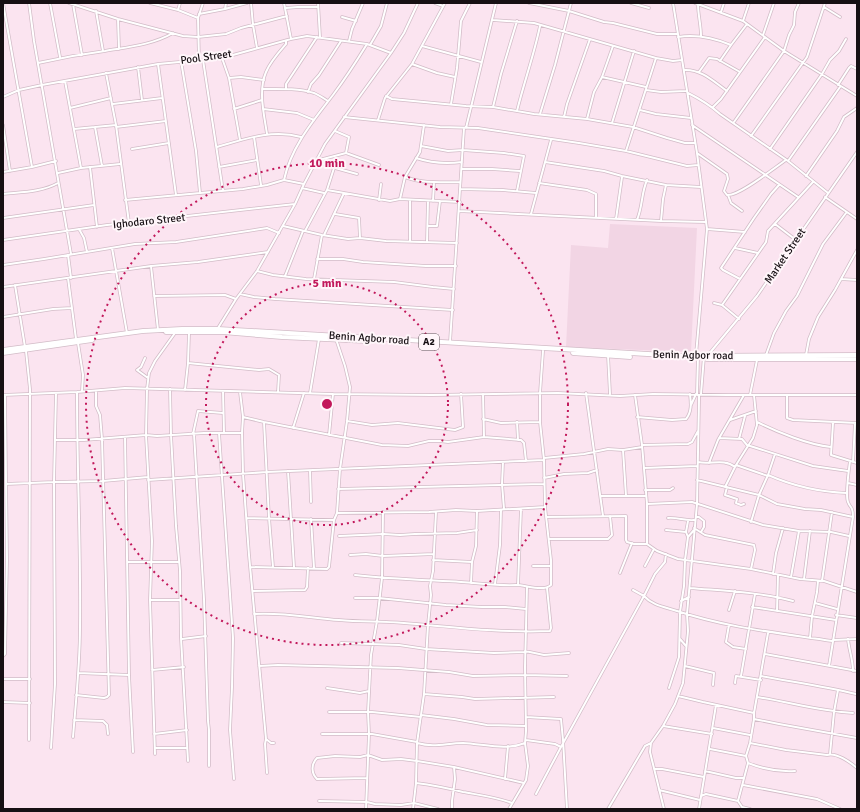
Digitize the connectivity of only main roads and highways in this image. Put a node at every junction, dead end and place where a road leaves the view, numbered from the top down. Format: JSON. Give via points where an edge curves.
{"nodes":[{"id":1,"x":282,"y":335,"type":"junction"},
{"id":2,"x":77,"y":341,"type":"junction"},
{"id":3,"x":3,"y":351,"type":"edge"},
{"id":4,"x":857,"y":356,"type":"edge"},
{"id":5,"x":697,"y":357,"type":"junction"},
{"id":6,"x":705,"y":357,"type":"junction"},
{"id":7,"x":857,"y":360,"type":"edge"}],
"edges":[{"from":1,"to":2,"type":"highway","name":"Benin Agbor road","number":"A2","via":[[175,332]]},
{"from":1,"to":2,"type":"highway","name":"Benin Agbor road","number":"A2","via":[[218,329],[158,330]]},
{"from":1,"to":5,"type":"highway","name":"Benin Agbor road","number":"A2"},
{"from":1,"to":5,"type":"highway","name":"Benin Agbor road","number":"A2","via":[[608,355]]},
{"from":2,"to":3,"type":"highway","name":"Benin Agbor road","number":"A2"},
{"from":4,"to":6,"type":"highway","name":"Benin Agbor road","number":"A2"},
{"from":5,"to":6,"type":"highway","name":"Benin Agbor road","number":"A2"},
{"from":6,"to":7,"type":"highway","name":"Benin Agbor road","number":"A2"}]}
